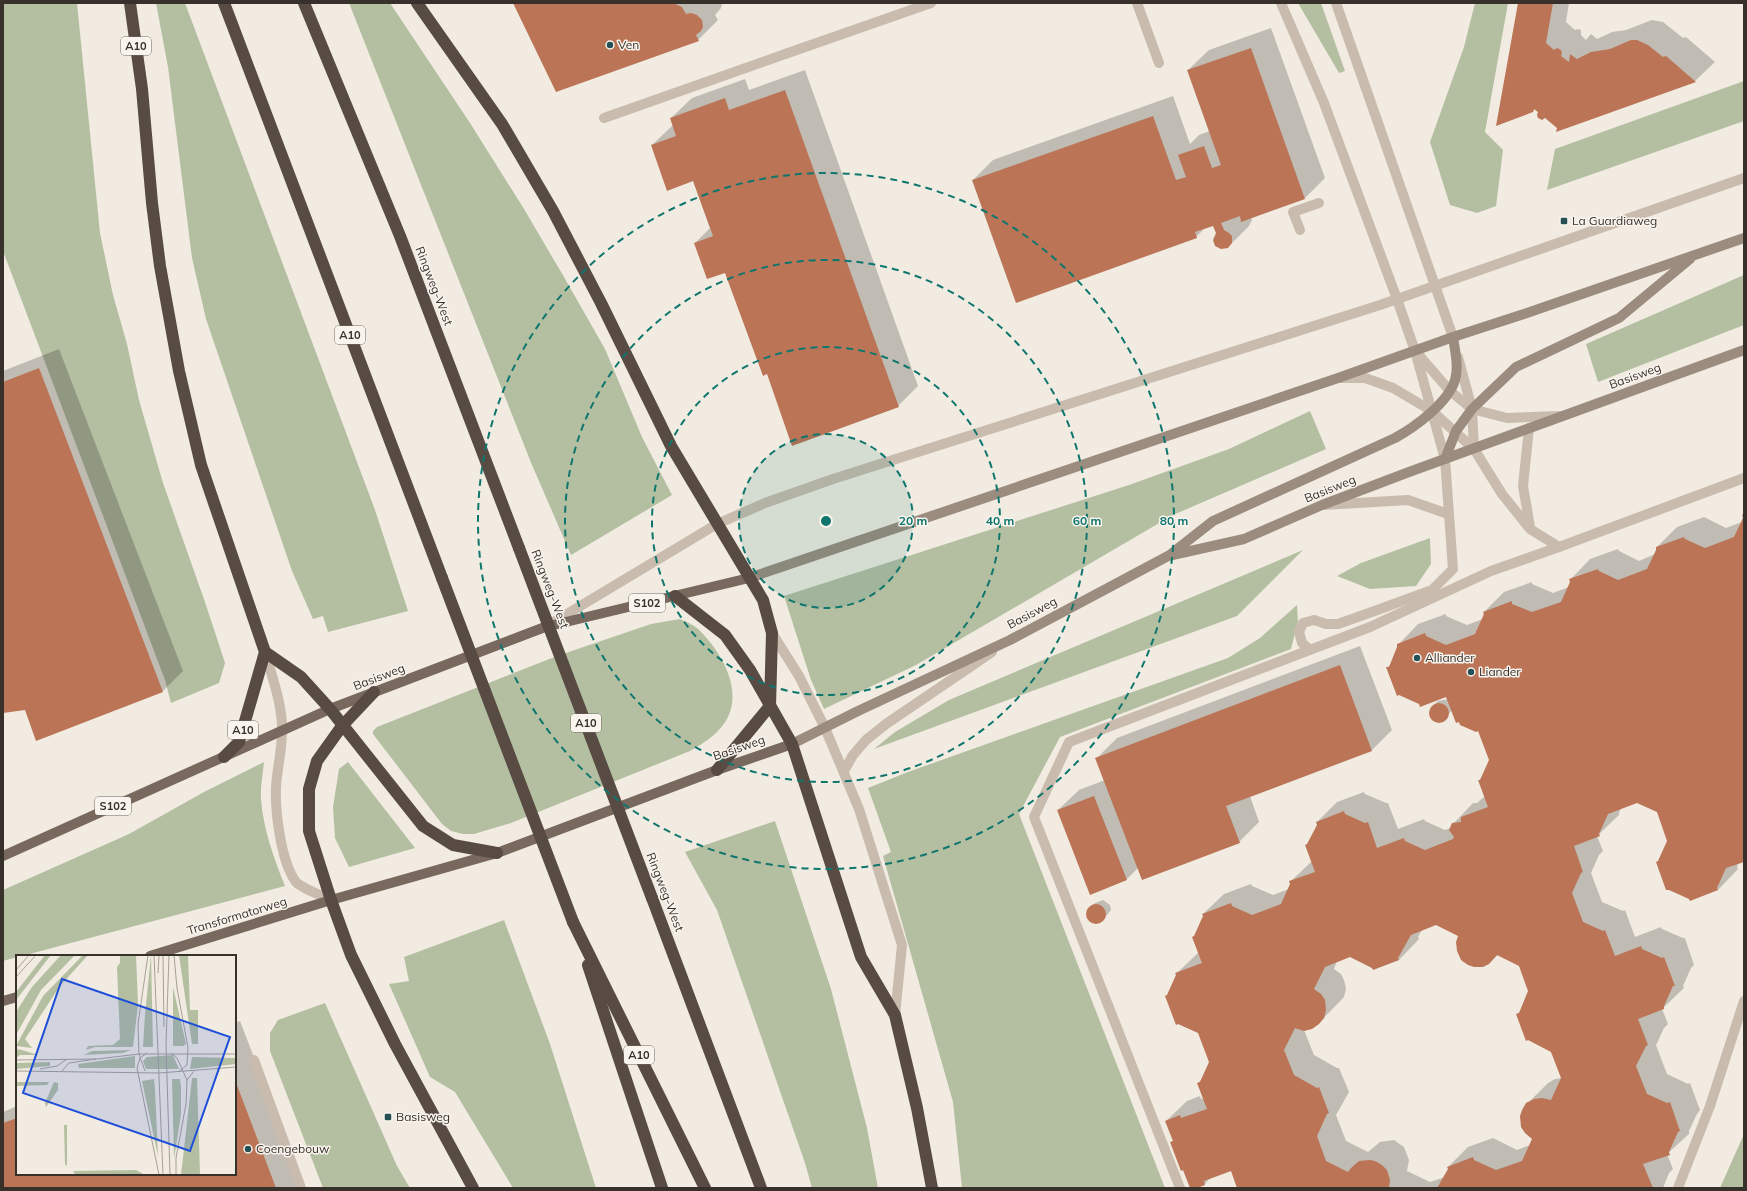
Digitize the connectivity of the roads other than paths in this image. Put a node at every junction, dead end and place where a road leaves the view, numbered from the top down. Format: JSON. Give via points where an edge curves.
{"nodes":[{"id":1,"x":130,"y":3,"type":"edge"},
{"id":2,"x":224,"y":3,"type":"edge"},
{"id":3,"x":304,"y":3,"type":"edge"},
{"id":4,"x":417,"y":3,"type":"edge"},
{"id":5,"x":932,"y":3,"type":"edge"},
{"id":6,"x":1137,"y":3,"type":"edge"},
{"id":7,"x":1281,"y":3,"type":"edge"},
{"id":8,"x":1336,"y":3,"type":"edge"},
{"id":9,"x":1159,"y":63,"type":"dead end"},
{"id":10,"x":604,"y":118,"type":"dead end"},
{"id":11,"x":1744,"y":178,"type":"edge"},
{"id":12,"x":1319,"y":203,"type":"dead end"},
{"id":13,"x":1300,"y":230,"type":"dead end"},
{"id":14,"x":1744,"y":238,"type":"edge"},
{"id":15,"x":1694,"y":255,"type":"junction"},
{"id":16,"x":1436,"y":285,"type":"junction"},
{"id":17,"x":1398,"y":299,"type":"junction"},
{"id":18,"x":1453,"y":337,"type":"junction"},
{"id":19,"x":1744,"y":350,"type":"edge"},
{"id":20,"x":1415,"y":351,"type":"junction"},
{"id":21,"x":1338,"y":378,"type":"junction"},
{"id":22,"x":1449,"y":390,"type":"junction"},
{"id":23,"x":1472,"y":409,"type":"junction"},
{"id":24,"x":1432,"y":411,"type":"junction"},
{"id":25,"x":1561,"y":416,"type":"junction"},
{"id":26,"x":1529,"y":428,"type":"junction"},
{"id":27,"x":1456,"y":431,"type":"junction"},
{"id":28,"x":1474,"y":449,"type":"junction"},
{"id":29,"x":1445,"y":459,"type":"junction"},
{"id":30,"x":1744,"y":478,"type":"edge"},
{"id":31,"x":1322,"y":506,"type":"junction"},
{"id":32,"x":1448,"y":514,"type":"junction"},
{"id":33,"x":717,"y":524,"type":"junction"},
{"id":34,"x":1530,"y":529,"type":"junction"},
{"id":35,"x":1559,"y":547,"type":"junction"},
{"id":36,"x":1168,"y":556,"type":"junction"},
{"id":37,"x":749,"y":578,"type":"junction"},
{"id":38,"x":675,"y":596,"type":"junction"},
{"id":39,"x":545,"y":627,"type":"junction"},
{"id":40,"x":772,"y":633,"type":"junction"},
{"id":41,"x":1010,"y":640,"type":"junction"},
{"id":42,"x":1309,"y":649,"type":"junction"},
{"id":43,"x":265,"y":652,"type":"junction"},
{"id":44,"x":374,"y":692,"type":"junction"},
{"id":45,"x":770,"y":706,"type":"junction"},
{"id":46,"x":330,"y":709,"type":"junction"},
{"id":47,"x":342,"y":726,"type":"junction"},
{"id":48,"x":825,"y":728,"type":"junction"},
{"id":49,"x":282,"y":732,"type":"junction"},
{"id":50,"x":792,"y":744,"type":"junction"},
{"id":51,"x":224,"y":757,"type":"junction"},
{"id":52,"x":716,"y":770,"type":"junction"},
{"id":53,"x":844,"y":771,"type":"junction"},
{"id":54,"x":497,"y":853,"type":"junction"},
{"id":55,"x":3,"y":856,"type":"edge"},
{"id":56,"x":331,"y":900,"type":"junction"},
{"id":57,"x":573,"y":922,"type":"junction"},
{"id":58,"x":153,"y":955,"type":"edge"},
{"id":59,"x":16,"y":997,"type":"edge"},
{"id":60,"x":3,"y":1001,"type":"edge"},
{"id":61,"x":1744,"y":1001,"type":"edge"},
{"id":62,"x":895,"y":1015,"type":"junction"},
{"id":63,"x":254,"y":1060,"type":"dead end"},
{"id":64,"x":301,"y":1188,"type":"edge"},
{"id":65,"x":473,"y":1188,"type":"edge"},
{"id":66,"x":662,"y":1188,"type":"edge"},
{"id":67,"x":705,"y":1188,"type":"edge"},
{"id":68,"x":761,"y":1188,"type":"edge"},
{"id":69,"x":932,"y":1188,"type":"edge"},
{"id":70,"x":1180,"y":1188,"type":"edge"},
{"id":71,"x":1678,"y":1188,"type":"edge"}],
"edges":[{"from":1,"to":43,"type":"highway","number":"A10","via":[[142,89],[160,266],[179,371],[201,465]]},
{"from":2,"to":57,"type":"highway","number":"A10","bridge":true},
{"from":3,"to":68,"type":"highway","name":"Ringweg-West","number":"A10","bridge":true,"via":[[400,236]]},
{"from":4,"to":33,"type":"highway","via":[[502,124],[553,211],[671,446]]},
{"from":5,"to":10,"type":"street"},
{"from":6,"to":9,"type":"street"},
{"from":7,"to":17,"type":"street","via":[[1324,103]]},
{"from":8,"to":16,"type":"street"},
{"from":11,"to":16,"type":"street","name":"Basisweg"},
{"from":12,"to":13,"type":"street","via":[[1293,212]]},
{"from":14,"to":15,"type":"main road","name":"Basisweg","number":"S102"},
{"from":15,"to":18,"type":"main road","name":"Basisweg","number":"S102"},
{"from":15,"to":23,"type":"main road","via":[[1619,318],[1516,366]]},
{"from":16,"to":17,"type":"street","name":"Basisweg"},
{"from":16,"to":18,"type":"street"},
{"from":17,"to":20,"type":"street"},
{"from":17,"to":33,"type":"street","name":"Basisweg","via":[[833,479]]},
{"from":18,"to":20,"type":"main road","name":"Basisweg","number":"S102"},
{"from":18,"to":22,"type":"main road","via":[[1457,361],[1455,380]]},
{"from":18,"to":23,"type":"street"},
{"from":19,"to":25,"type":"main road","name":"Basisweg"},
{"from":20,"to":21,"type":"main road","name":"Basisweg","number":"S102"},
{"from":20,"to":22,"type":"street"},
{"from":20,"to":24,"type":"street"},
{"from":21,"to":24,"type":"street","via":[[1365,378],[1393,388]]},
{"from":21,"to":37,"type":"main road","name":"Basisweg","number":"S102"},
{"from":22,"to":23,"type":"street"},
{"from":22,"to":24,"type":"main road"},
{"from":23,"to":25,"type":"street","via":[[1507,418]]},
{"from":23,"to":27,"type":"main road"},
{"from":23,"to":28,"type":"street"},
{"from":24,"to":27,"type":"street"},
{"from":24,"to":29,"type":"street"},
{"from":24,"to":36,"type":"main road","via":[[1415,427],[1395,438],[1214,521]]},
{"from":25,"to":26,"type":"main road","name":"Basisweg"},
{"from":26,"to":28,"type":"main road","name":"Basisweg"},
{"from":26,"to":34,"type":"street","via":[[1523,486]]},
{"from":27,"to":28,"type":"street"},
{"from":27,"to":29,"type":"main road"},
{"from":28,"to":29,"type":"main road","name":"Basisweg"},
{"from":28,"to":34,"type":"street","via":[[1502,494]]},
{"from":29,"to":31,"type":"main road","name":"Basisweg"},
{"from":29,"to":32,"type":"street"},
{"from":30,"to":35,"type":"street"},
{"from":31,"to":32,"type":"street","via":[[1408,500]]},
{"from":31,"to":36,"type":"main road","name":"Basisweg","via":[[1244,539]]},
{"from":32,"to":42,"type":"street","via":[[1453,569],[1432,590],[1338,624],[1314,620],[1303,623],[1299,632],[1302,643]]},
{"from":33,"to":37,"type":"highway"},
{"from":33,"to":39,"type":"street","name":"Basisweg"},
{"from":34,"to":35,"type":"street"},
{"from":35,"to":42,"type":"street","via":[[1491,571],[1370,627]]},
{"from":36,"to":41,"type":"main road","name":"Basisweg"},
{"from":37,"to":38,"type":"main road","name":"Basisweg","number":"S102"},
{"from":37,"to":40,"type":"highway","via":[[763,600]]},
{"from":38,"to":39,"type":"main road","name":"Basisweg","number":"S102"},
{"from":38,"to":45,"type":"highway","via":[[725,635],[750,670]]},
{"from":39,"to":44,"type":"main road","name":"Basisweg","number":"S102"},
{"from":40,"to":45,"type":"highway"},
{"from":40,"to":48,"type":"street","via":[[799,676]]},
{"from":41,"to":48,"type":"main road","name":"Basisweg"},
{"from":41,"to":53,"type":"street","via":[[886,724],[866,740]]},
{"from":42,"to":70,"type":"street","via":[[1070,742],[1034,817]]},
{"from":43,"to":46,"type":"highway","via":[[301,676]]},
{"from":43,"to":49,"type":"street","number":"A10","via":[[275,687]]},
{"from":43,"to":51,"type":"highway","number":"A10","via":[[239,742]]},
{"from":44,"to":46,"type":"main road","name":"Basisweg","number":"S102"},
{"from":44,"to":47,"type":"highway"},
{"from":45,"to":50,"type":"highway"},
{"from":45,"to":52,"type":"highway"},
{"from":46,"to":47,"type":"highway"},
{"from":46,"to":49,"type":"main road","name":"Basisweg","number":"S102"},
{"from":47,"to":54,"type":"highway","via":[[423,826],[453,844]]},
{"from":47,"to":56,"type":"highway","via":[[317,761],[309,789],[309,831]]},
{"from":48,"to":50,"type":"main road","name":"Basisweg"},
{"from":48,"to":53,"type":"street"},
{"from":49,"to":51,"type":"main road","name":"Basisweg","number":"S102"},
{"from":49,"to":56,"type":"street","via":[[276,788],[281,842],[296,883]]},
{"from":50,"to":52,"type":"main road","name":"Basisweg"},
{"from":50,"to":62,"type":"highway","via":[[861,957]]},
{"from":51,"to":55,"type":"main road","number":"S102"},
{"from":52,"to":54,"type":"main road","name":"Basisweg"},
{"from":53,"to":62,"type":"street","via":[[859,809],[902,945]]},
{"from":54,"to":56,"type":"main road","name":"Basisweg"},
{"from":56,"to":58,"type":"main road","name":"Transformatorweg"},
{"from":56,"to":65,"type":"highway","via":[[351,955],[391,1037]]},
{"from":57,"to":66,"type":"highway","number":"A10"},
{"from":57,"to":67,"type":"highway","number":"A10"},
{"from":59,"to":60,"type":"main road"},
{"from":61,"to":71,"type":"street","via":[[1710,1106]]},
{"from":62,"to":69,"type":"highway","via":[[917,1108]]},
{"from":63,"to":64,"type":"street"}]}
